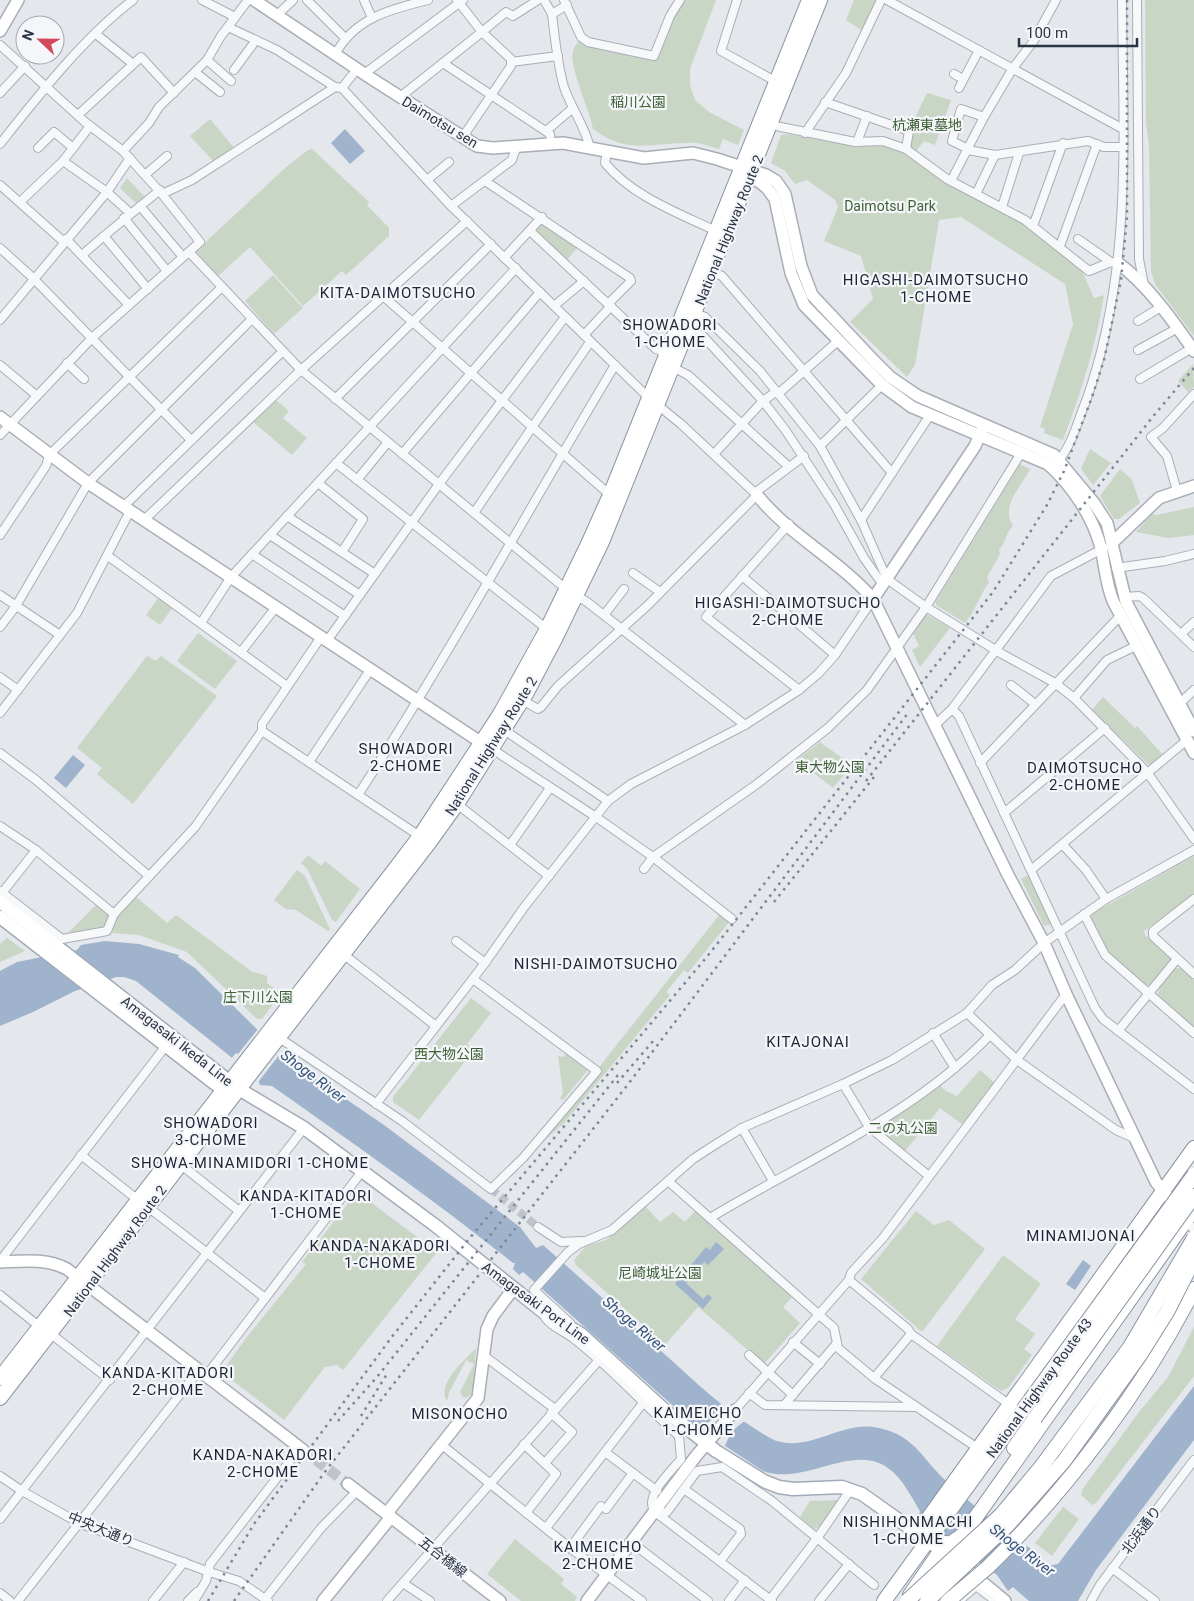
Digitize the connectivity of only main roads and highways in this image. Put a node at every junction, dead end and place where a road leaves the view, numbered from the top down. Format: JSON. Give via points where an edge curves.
{"nodes":[{"id":1,"x":809,"y":0,"type":"edge"},
{"id":2,"x":820,"y":0,"type":"edge"},
{"id":3,"x":748,"y":172,"type":"junction"},
{"id":4,"x":654,"y":402,"type":"junction"},
{"id":5,"x":577,"y":595,"type":"junction"},
{"id":6,"x":486,"y":746,"type":"junction"},
{"id":7,"x":424,"y":839,"type":"junction"},
{"id":8,"x":1,"y":895,"type":"edge"},
{"id":9,"x":0,"y":917,"type":"edge"},
{"id":10,"x":273,"y":1039,"type":"junction"},
{"id":11,"x":235,"y":1083,"type":"junction"},
{"id":12,"x":1194,"y":1148,"type":"edge"},
{"id":13,"x":1182,"y":1164,"type":"junction"},
{"id":14,"x":1194,"y":1176,"type":"edge"},
{"id":15,"x":1194,"y":1196,"type":"edge"},
{"id":16,"x":143,"y":1204,"type":"junction"},
{"id":17,"x":1191,"y":1220,"type":"edge"},
{"id":18,"x":1194,"y":1238,"type":"edge"},
{"id":19,"x":1194,"y":1259,"type":"edge"},
{"id":20,"x":1194,"y":1289,"type":"edge"},
{"id":21,"x":46,"y":1330,"type":"junction"},
{"id":22,"x":0,"y":1378,"type":"edge"},
{"id":23,"x":1023,"y":1386,"type":"junction"},
{"id":24,"x":0,"y":1398,"type":"edge"},
{"id":25,"x":1017,"y":1407,"type":"junction"},
{"id":26,"x":1054,"y":1408,"type":"junction"},
{"id":27,"x":978,"y":1506,"type":"junction"},
{"id":28,"x":930,"y":1531,"type":"junction"},
{"id":29,"x":948,"y":1544,"type":"junction"},
{"id":30,"x":884,"y":1601,"type":"edge"},
{"id":31,"x":906,"y":1601,"type":"edge"},
{"id":32,"x":927,"y":1601,"type":"edge"},
{"id":33,"x":948,"y":1601,"type":"edge"}],
"edges":[{"from":1,"to":3,"type":"highway","name":"National Highway Route 2","via":[[775,81]]},
{"from":2,"to":3,"type":"highway","name":"National Highway Route 2","via":[[771,125]]},
{"from":3,"to":4,"type":"highway","name":"National Highway Route 2","via":[[712,272]]},
{"from":3,"to":4,"type":"highway","name":"National Highway Route 2","via":[[716,231],[665,353]]},
{"from":4,"to":5,"type":"highway","name":"National Highway Route 2","via":[[618,506]]},
{"from":4,"to":5,"type":"highway","name":"National Highway Route 2","via":[[610,495]]},
{"from":5,"to":6,"type":"highway","name":"National Highway Route 2","via":[[522,700]]},
{"from":5,"to":6,"type":"highway","name":"National Highway Route 2","via":[[546,629],[503,707]]},
{"from":6,"to":7,"type":"highway","name":"National Highway Route 2"},
{"from":6,"to":7,"type":"highway","name":"National Highway Route 2","via":[[457,804]]},
{"from":7,"to":10,"type":"highway","name":"National Highway Route 2"},
{"from":7,"to":10,"type":"highway","name":"National Highway Route 2","via":[[343,954]]},
{"from":8,"to":11,"type":"main road","name":"Amagasaki Ikeda Line","via":[[102,984]]},
{"from":9,"to":11,"type":"main road","name":"Amagasaki Ikeda Line","via":[[165,1047]]},
{"from":10,"to":11,"type":"highway","name":"National Highway Route 2"},
{"from":11,"to":16,"type":"highway","name":"National Highway Route 2"},
{"from":11,"to":16,"type":"highway","name":"National Highway Route 2","via":[[180,1164]]},
{"from":11,"to":28,"type":"main road","name":"Amagasaki Port Line","via":[[363,1170],[542,1311],[581,1334],[668,1413],[764,1481],[793,1489],[851,1488]]},
{"from":12,"to":13,"type":"highway"},
{"from":13,"to":14,"type":"highway"},
{"from":13,"to":23,"type":"highway"},
{"from":14,"to":25,"type":"highway","name":"National Highway Route 43","bridge":true},
{"from":15,"to":27,"type":"highway","name":"National Highway Route 43","bridge":true,"via":[[1035,1418]]},
{"from":16,"to":21,"type":"highway","name":"National Highway Route 2"},
{"from":17,"to":26,"type":"highway"},
{"from":18,"to":31,"type":"highway","bridge":true,"via":[[1130,1347],[1045,1462],[1001,1515]]},
{"from":19,"to":32,"type":"highway","bridge":true,"via":[[1140,1355],[1064,1461],[1007,1526]]},
{"from":20,"to":33,"type":"highway","bridge":true,"via":[[1142,1377],[1058,1492],[1018,1537]]},
{"from":21,"to":22,"type":"highway","name":"National Highway Route 2"},
{"from":21,"to":24,"type":"highway","name":"National Highway Route 2"},
{"from":23,"to":25,"type":"highway"},
{"from":23,"to":26,"type":"highway"},
{"from":25,"to":28,"type":"highway","name":"National Highway Route 43"},
{"from":26,"to":27,"type":"highway"},
{"from":27,"to":29,"type":"highway","via":[[964,1534]]},
{"from":28,"to":29,"type":"main road"},
{"from":28,"to":30,"type":"highway"},
{"from":29,"to":31,"type":"highway"}]}
